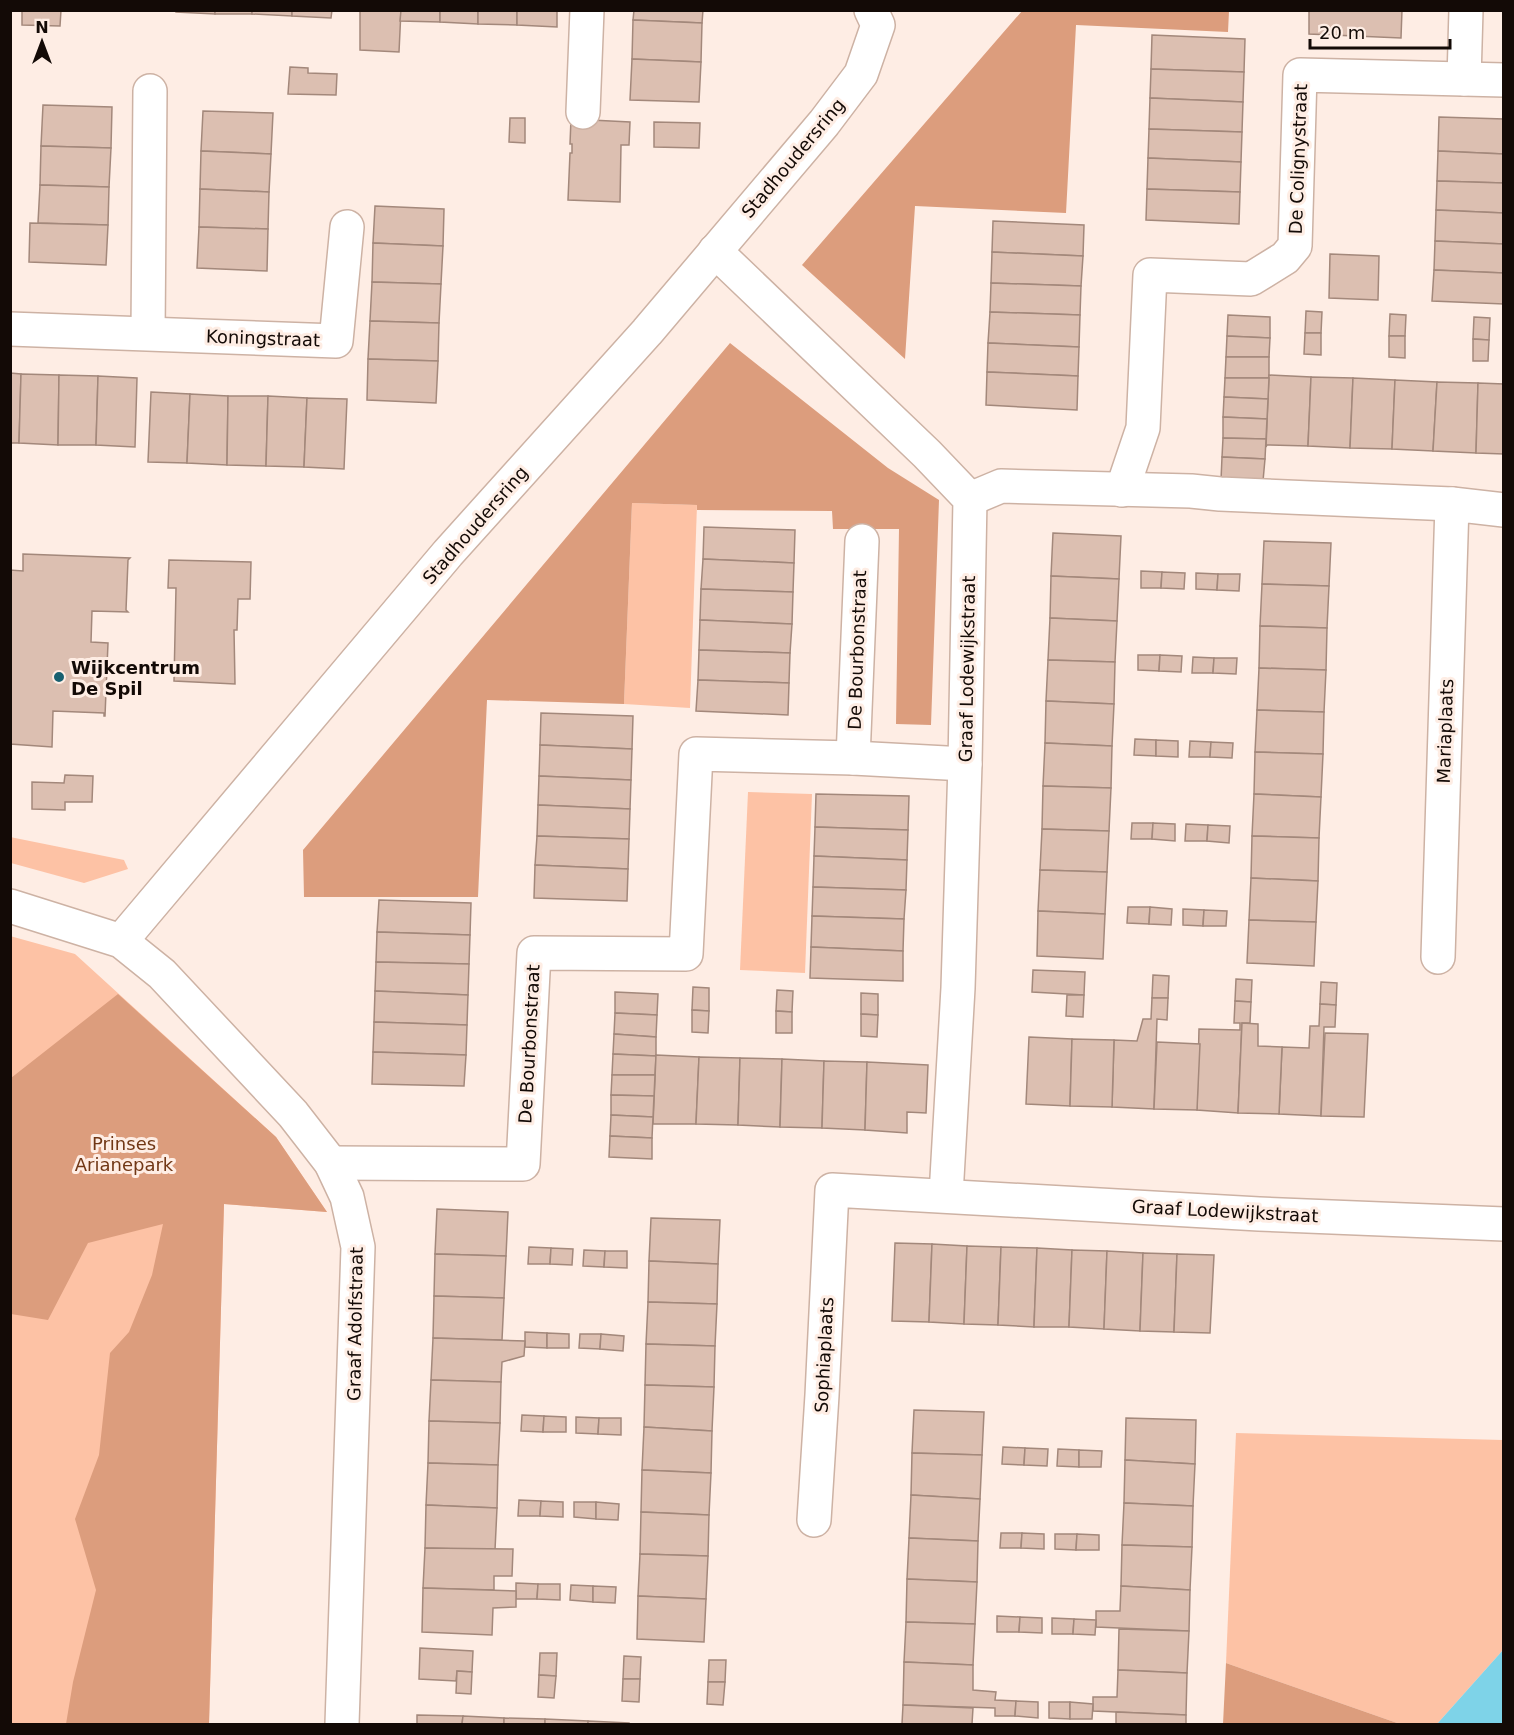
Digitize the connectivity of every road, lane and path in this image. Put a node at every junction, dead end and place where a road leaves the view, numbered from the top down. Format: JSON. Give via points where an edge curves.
{"nodes":[{"id":1,"x":587,"y":10,"type":"edge"},
{"id":2,"x":872,"y":10,"type":"edge"},
{"id":3,"x":1466,"y":10,"type":"edge"},
{"id":4,"x":1464,"y":79,"type":"junction"},
{"id":5,"x":1503,"y":80,"type":"edge"},
{"id":6,"x":150,"y":92,"type":"dead end"},
{"id":7,"x":583,"y":112,"type":"dead end"},
{"id":8,"x":347,"y":227,"type":"dead end"},
{"id":9,"x":715,"y":251,"type":"junction"},
{"id":10,"x":10,"y":329,"type":"edge"},
{"id":11,"x":148,"y":333,"type":"junction"},
{"id":12,"x":1122,"y":490,"type":"junction"},
{"id":13,"x":970,"y":499,"type":"junction"},
{"id":14,"x":1452,"y":504,"type":"junction"},
{"id":15,"x":1503,"y":510,"type":"edge"},
{"id":16,"x":862,"y":541,"type":"dead end"},
{"id":17,"x":853,"y":758,"type":"junction"},
{"id":18,"x":965,"y":764,"type":"junction"},
{"id":19,"x":10,"y":906,"type":"edge"},
{"id":20,"x":121,"y":941,"type":"junction"},
{"id":21,"x":1438,"y":957,"type":"dead end"},
{"id":22,"x":331,"y":1162,"type":"junction"},
{"id":23,"x":832,"y":1190,"type":"joint"},
{"id":24,"x":946,"y":1195,"type":"junction"},
{"id":25,"x":1503,"y":1224,"type":"edge"},
{"id":26,"x":814,"y":1520,"type":"dead end"},
{"id":27,"x":342,"y":1725,"type":"edge"}],
"edges":[{"from":1,"to":7,"type":"street"},
{"from":2,"to":9,"type":"street","name":"Stadhoudersring","via":[[878,25],[861,74]]},
{"from":3,"to":4,"type":"street"},
{"from":4,"to":5,"type":"street","name":"De Colignystraat"},
{"from":4,"to":12,"type":"street","name":"De Colignystraat","via":[[1300,75],[1295,246],[1285,258],[1251,279],[1150,275],[1143,428]]},
{"from":6,"to":11,"type":"street"},
{"from":8,"to":11,"type":"street","name":"Koningstraat","via":[[336,341]]},
{"from":9,"to":13,"type":"street"},
{"from":9,"to":20,"type":"street","name":"Stadhoudersring","via":[[448,554]]},
{"from":10,"to":11,"type":"street","name":"Koningstraat"},
{"from":12,"to":13,"type":"street","via":[[1001,486]]},
{"from":12,"to":14,"type":"street"},
{"from":13,"to":18,"type":"street","name":"Graaf Lodewijkstraat"},
{"from":14,"to":15,"type":"street"},
{"from":14,"to":21,"type":"street","name":"Mariaplaats"},
{"from":16,"to":17,"type":"street","name":"De Bourbonstraat"},
{"from":17,"to":18,"type":"street","name":"De Bourbonstraat"},
{"from":17,"to":22,"type":"street","name":"De Bourbonstraat","via":[[696,754],[686,954],[534,952],[523,1164]]},
{"from":18,"to":24,"type":"street","name":"Graaf Lodewijkstraat"},
{"from":19,"to":20,"type":"street"},
{"from":20,"to":22,"type":"street","name":"Graaf Adolfstraat","via":[[162,974],[293,1114]]},
{"from":22,"to":27,"type":"street","name":"Graaf Adolfstraat","via":[[347,1197],[358,1247]]},
{"from":23,"to":24,"type":"street","name":"Graaf Lodewijkstraat"},
{"from":23,"to":26,"type":"street","name":"Sophiaplaats"},
{"from":24,"to":25,"type":"street","name":"Graaf Lodewijkstraat"}]}
